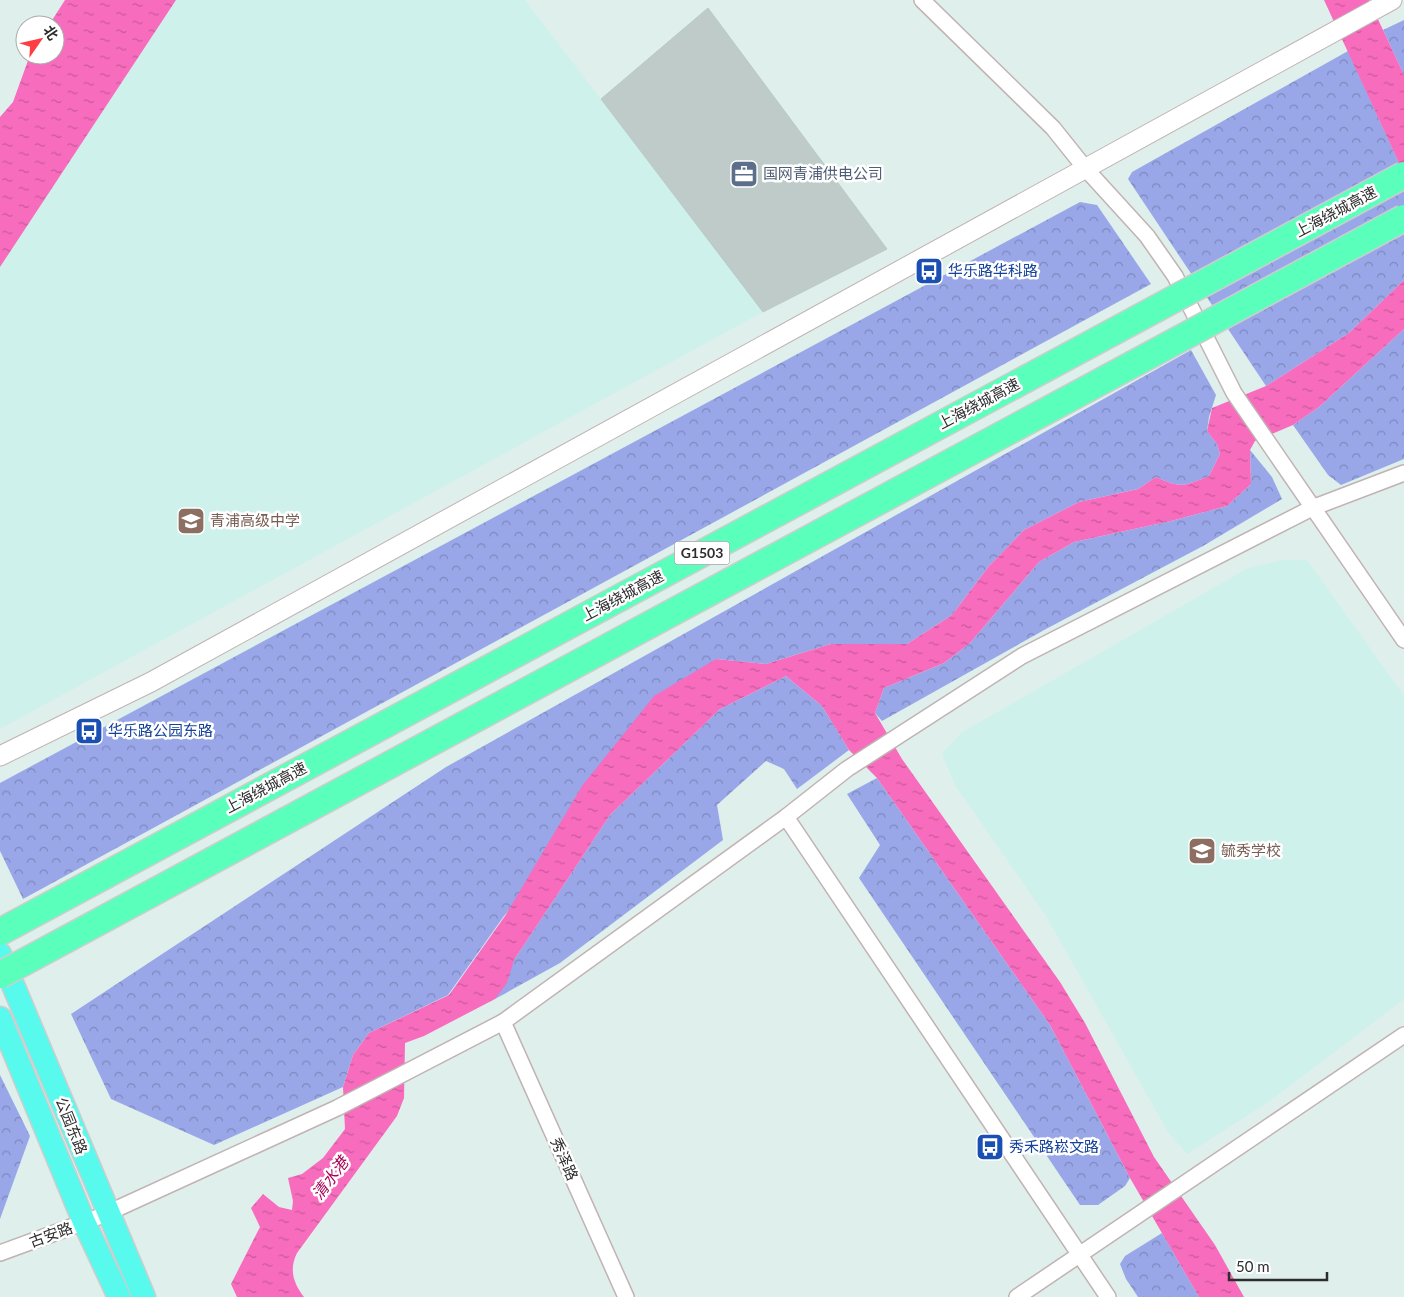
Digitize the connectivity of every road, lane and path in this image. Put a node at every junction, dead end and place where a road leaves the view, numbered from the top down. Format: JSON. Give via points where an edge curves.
{"nodes":[{"id":1,"x":922,"y":0,"type":"edge"},
{"id":2,"x":1385,"y":4,"type":"edge"},
{"id":3,"x":1085,"y":168,"type":"junction"},
{"id":4,"x":1404,"y":175,"type":"edge"},
{"id":5,"x":1404,"y":218,"type":"edge"},
{"id":6,"x":1404,"y":472,"type":"edge"},
{"id":7,"x":1312,"y":508,"type":"junction"},
{"id":8,"x":1404,"y":640,"type":"edge"},
{"id":9,"x":0,"y":756,"type":"edge"},
{"id":10,"x":786,"y":817,"type":"junction"},
{"id":11,"x":0,"y":932,"type":"edge"},
{"id":12,"x":0,"y":954,"type":"edge"},
{"id":13,"x":0,"y":975,"type":"edge"},
{"id":14,"x":0,"y":1018,"type":"edge"},
{"id":15,"x":503,"y":1022,"type":"junction"},
{"id":16,"x":1404,"y":1035,"type":"edge"},
{"id":17,"x":97,"y":1217,"type":"junction"},
{"id":18,"x":0,"y":1253,"type":"edge"},
{"id":19,"x":1079,"y":1255,"type":"junction"},
{"id":20,"x":119,"y":1297,"type":"edge"},
{"id":21,"x":144,"y":1297,"type":"edge"},
{"id":22,"x":626,"y":1297,"type":"edge"},
{"id":23,"x":1017,"y":1297,"type":"edge"},
{"id":24,"x":1108,"y":1297,"type":"edge"}],
"edges":[{"from":1,"to":3,"type":"street","via":[[1053,128]]},
{"from":2,"to":3,"type":"street"},
{"from":3,"to":7,"type":"street","via":[[1146,236],[1175,276],[1234,393]]},
{"from":3,"to":9,"type":"street","via":[[151,682]]},
{"from":4,"to":11,"type":"highway","name":"上海绕城高速","number":"G1503","bridge":true},
{"from":5,"to":13,"type":"highway","number":"G1503","bridge":true},
{"from":6,"to":7,"type":"street","name":"古安路"},
{"from":7,"to":8,"type":"street"},
{"from":7,"to":10,"type":"street","name":"古安路","via":[[1022,656],[847,769]]},
{"from":10,"to":15,"type":"street","name":"古安路"},
{"from":10,"to":19,"type":"street"},
{"from":12,"to":17,"type":"main road","name":"公园东路"},
{"from":14,"to":17,"type":"main road","name":"公园东路"},
{"from":15,"to":17,"type":"street","name":"古安路","via":[[337,1108]]},
{"from":15,"to":22,"type":"street","name":"秀泽路"},
{"from":16,"to":19,"type":"street"},
{"from":17,"to":18,"type":"street","name":"古安路"},
{"from":17,"to":20,"type":"main road","name":"公园东路"},
{"from":17,"to":21,"type":"main road","name":"公园东路"},
{"from":19,"to":23,"type":"street"},
{"from":19,"to":24,"type":"street"}]}
